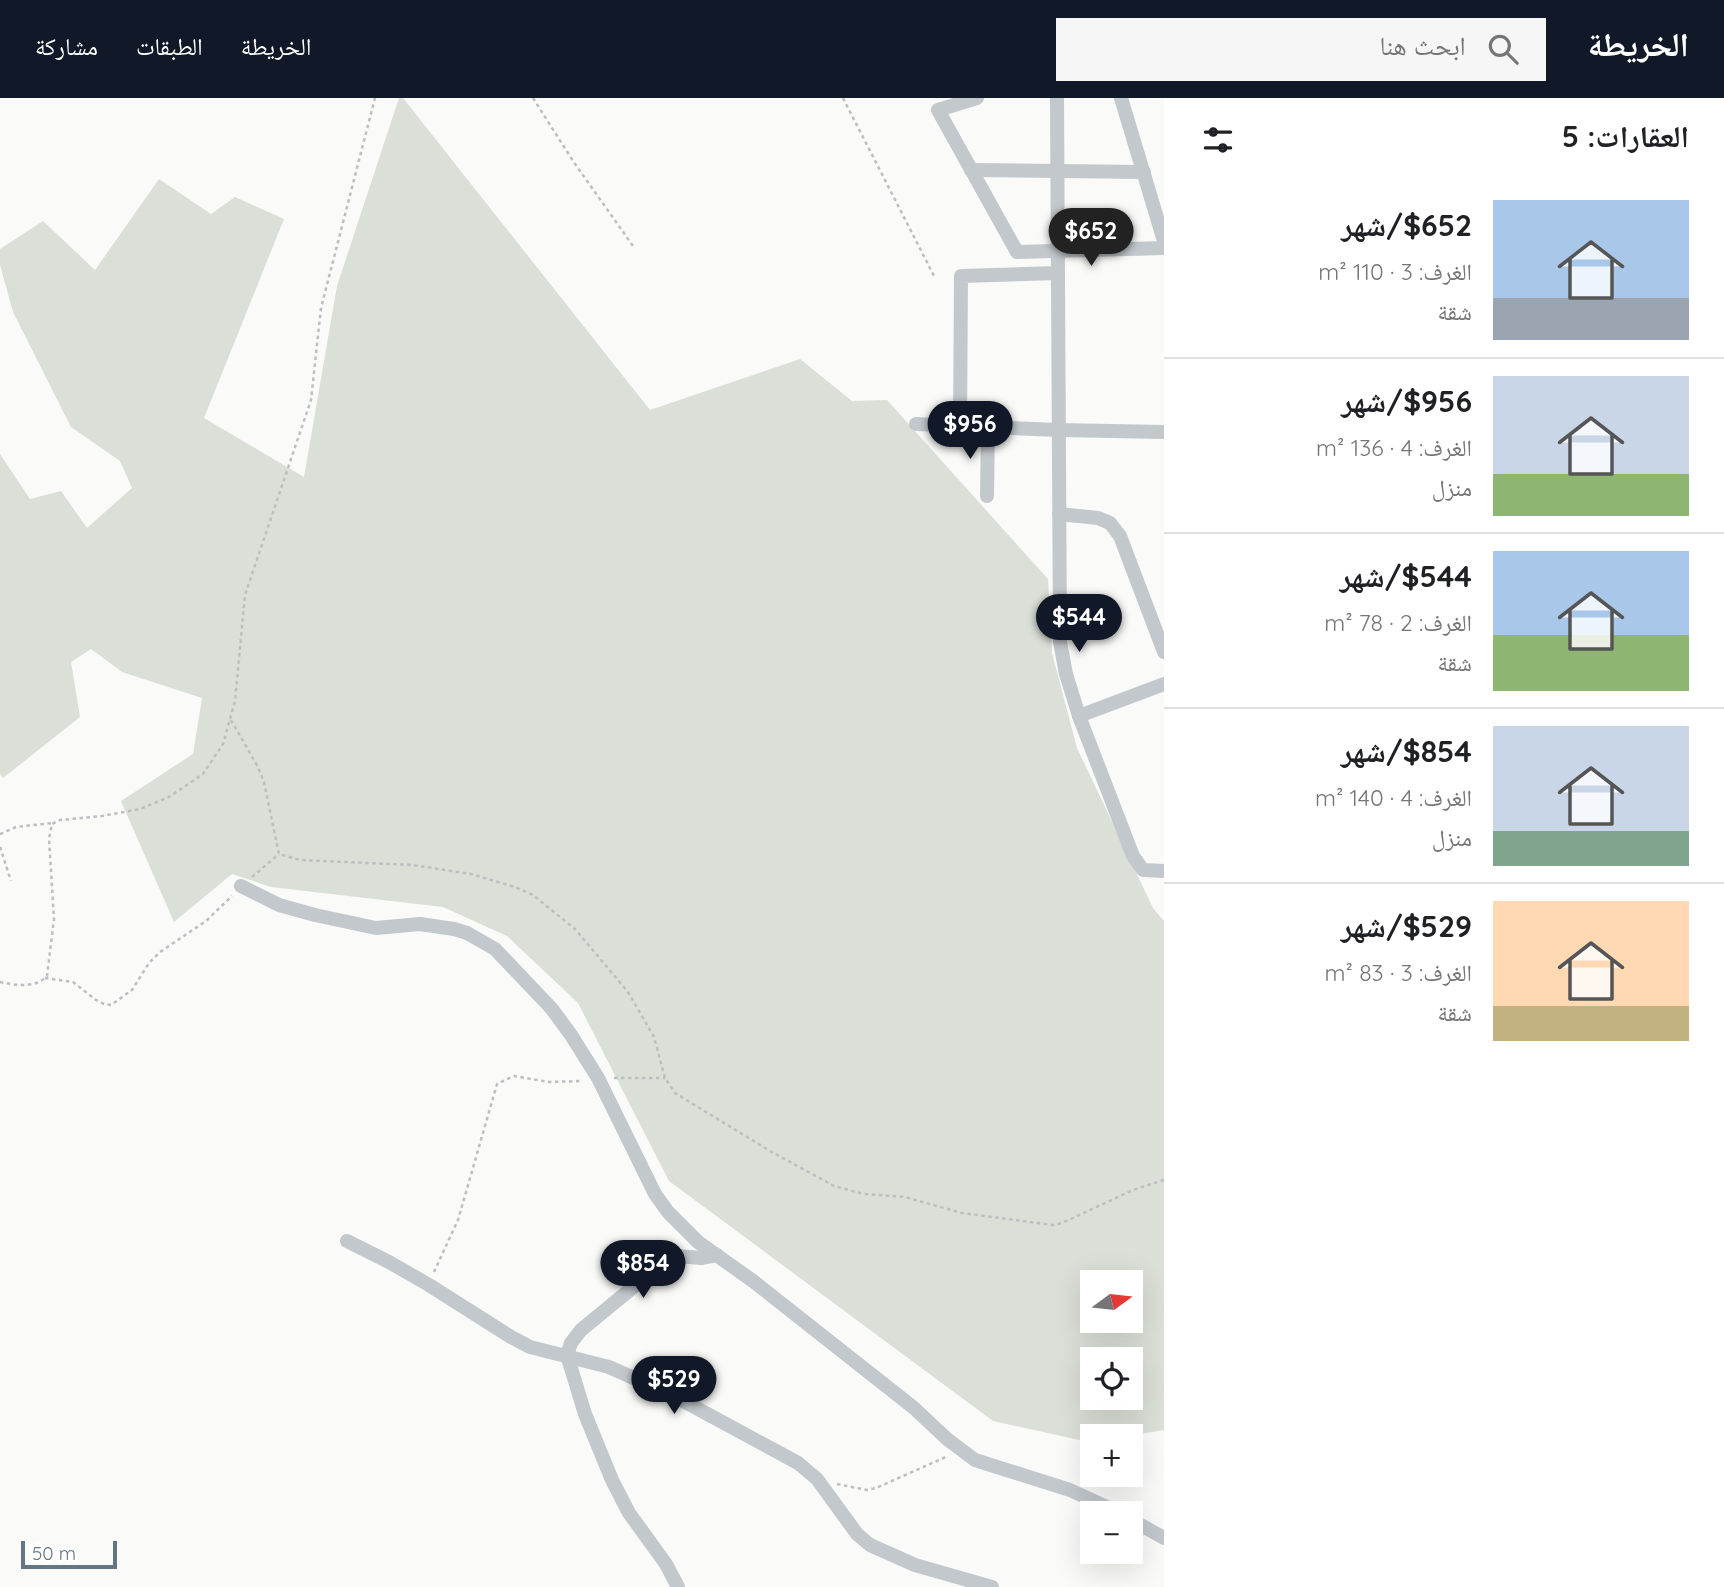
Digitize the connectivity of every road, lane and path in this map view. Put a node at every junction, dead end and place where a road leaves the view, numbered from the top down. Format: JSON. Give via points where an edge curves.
{"nodes":[{"id":1,"x":374,"y":98,"type":"edge"},
{"id":2,"x":533,"y":98,"type":"edge"},
{"id":3,"x":843,"y":98,"type":"edge"},
{"id":4,"x":977,"y":98,"type":"edge"},
{"id":5,"x":1057,"y":98,"type":"edge"},
{"id":6,"x":1121,"y":98,"type":"edge"},
{"id":7,"x":971,"y":170,"type":"junction"},
{"id":8,"x":1057,"y":171,"type":"junction"},
{"id":9,"x":1144,"y":172,"type":"junction"},
{"id":10,"x":1164,"y":241,"type":"edge"},
{"id":11,"x":633,"y":246,"type":"dead end"},
{"id":12,"x":1164,"y":248,"type":"edge"},
{"id":13,"x":1058,"y":251,"type":"junction"},
{"id":14,"x":1058,"y":274,"type":"junction"},
{"id":15,"x":934,"y":276,"type":"dead end"},
{"id":16,"x":916,"y":424,"type":"dead end"},
{"id":17,"x":960,"y":426,"type":"junction"},
{"id":18,"x":988,"y":427,"type":"junction"},
{"id":19,"x":1058,"y":430,"type":"junction"},
{"id":20,"x":1164,"y":432,"type":"edge"},
{"id":21,"x":987,"y":496,"type":"dead end"},
{"id":22,"x":1059,"y":514,"type":"junction"},
{"id":23,"x":1164,"y":652,"type":"edge"},
{"id":24,"x":1164,"y":684,"type":"edge"},
{"id":25,"x":1079,"y":716,"type":"junction"},
{"id":26,"x":231,"y":719,"type":"junction"},
{"id":27,"x":53,"y":823,"type":"junction"},
{"id":28,"x":0,"y":834,"type":"edge"},
{"id":29,"x":0,"y":847,"type":"edge"},
{"id":30,"x":279,"y":854,"type":"junction"},
{"id":31,"x":1164,"y":872,"type":"edge"},
{"id":32,"x":11,"y":881,"type":"dead end"},
{"id":33,"x":241,"y":886,"type":"junction"},
{"id":34,"x":45,"y":978,"type":"junction"},
{"id":35,"x":0,"y":982,"type":"edge"},
{"id":36,"x":598,"y":1078,"type":"junction"},
{"id":37,"x":665,"y":1078,"type":"junction"},
{"id":38,"x":1164,"y":1180,"type":"edge"},
{"id":39,"x":347,"y":1241,"type":"dead end"},
{"id":40,"x":717,"y":1255,"type":"junction"},
{"id":41,"x":429,"y":1285,"type":"junction"},
{"id":42,"x":567,"y":1355,"type":"junction"},
{"id":43,"x":961,"y":1450,"type":"junction"},
{"id":44,"x":817,"y":1479,"type":"junction"},
{"id":45,"x":1094,"y":1501,"type":"edge"},
{"id":46,"x":1143,"y":1526,"type":"edge"},
{"id":47,"x":1164,"y":1538,"type":"edge"},
{"id":48,"x":678,"y":1587,"type":"edge"},
{"id":49,"x":992,"y":1587,"type":"edge"}],
"edges":[{"from":1,"to":26,"type":"path","via":[[321,308],[312,400],[245,595]]},
{"from":2,"to":11,"type":"path"},
{"from":3,"to":15,"type":"path"},
{"from":4,"to":7,"type":"street","via":[[938,110]]},
{"from":5,"to":8,"type":"street"},
{"from":6,"to":9,"type":"street"},
{"from":7,"to":8,"type":"street"},
{"from":7,"to":13,"type":"street","via":[[1017,252]]},
{"from":8,"to":9,"type":"street"},
{"from":8,"to":13,"type":"street"},
{"from":9,"to":10,"type":"street"},
{"from":12,"to":13,"type":"street"},
{"from":13,"to":14,"type":"street"},
{"from":14,"to":17,"type":"street","via":[[961,276]]},
{"from":14,"to":19,"type":"street"},
{"from":16,"to":17,"type":"street"},
{"from":17,"to":18,"type":"street"},
{"from":18,"to":19,"type":"street"},
{"from":18,"to":21,"type":"street"},
{"from":19,"to":20,"type":"street"},
{"from":19,"to":22,"type":"street"},
{"from":22,"to":23,"type":"street","via":[[1110,523]]},
{"from":22,"to":25,"type":"street","via":[[1060,642]]},
{"from":24,"to":25,"type":"street"},
{"from":25,"to":31,"type":"street","via":[[1132,856],[1143,870]]},
{"from":26,"to":27,"type":"path","via":[[223,744],[203,774],[169,797],[140,809]]},
{"from":26,"to":30,"type":"path","via":[[264,782]]},
{"from":27,"to":28,"type":"path","via":[[16,827]]},
{"from":27,"to":34,"type":"path","via":[[49,839],[54,919]]},
{"from":29,"to":32,"type":"path"},
{"from":30,"to":33,"type":"path"},
{"from":30,"to":37,"type":"path","via":[[300,860],[460,873],[533,895],[575,929],[628,992],[654,1037]]},
{"from":33,"to":34,"type":"path","via":[[206,921],[160,952],[132,990],[111,1004],[96,1000],[73,982]]},
{"from":33,"to":36,"type":"street","via":[[279,905],[351,923],[376,928],[420,923],[467,933],[495,949],[552,1009]]},
{"from":34,"to":35,"type":"path","via":[[20,985]]},
{"from":36,"to":37,"type":"path"},
{"from":36,"to":40,"type":"street","via":[[655,1194],[681,1226]]},
{"from":36,"to":41,"type":"path","via":[[549,1082],[514,1076],[497,1084],[458,1220]]},
{"from":37,"to":38,"type":"path","via":[[675,1093],[692,1105],[819,1179],[849,1191],[1053,1225]]},
{"from":39,"to":41,"type":"street"},
{"from":40,"to":42,"type":"street","via":[[677,1256],[654,1270],[581,1330]]},
{"from":40,"to":43,"type":"street"},
{"from":41,"to":42,"type":"street","via":[[530,1347]]},
{"from":42,"to":44,"type":"street","via":[[609,1367],[676,1397],[798,1463]]},
{"from":42,"to":48,"type":"street","via":[[612,1480]]},
{"from":43,"to":44,"type":"path","via":[[876,1488],[856,1489]]},
{"from":43,"to":45,"type":"street","via":[[975,1460]]},
{"from":44,"to":49,"type":"street","via":[[870,1545],[915,1565]]},
{"from":46,"to":47,"type":"street"}]}
